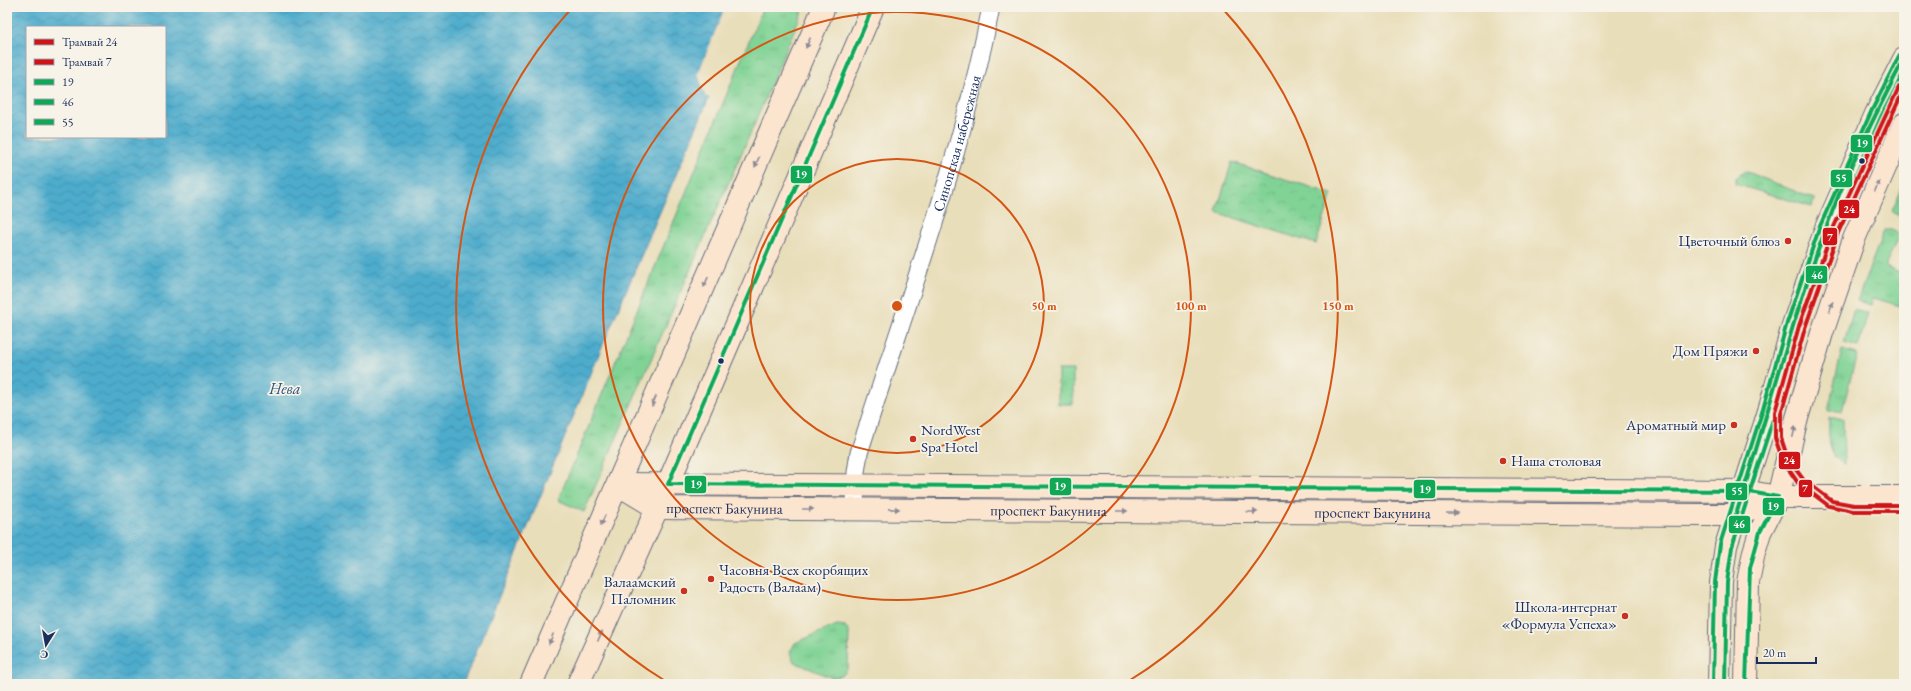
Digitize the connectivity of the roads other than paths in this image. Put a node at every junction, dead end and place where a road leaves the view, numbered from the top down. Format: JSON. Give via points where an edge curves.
{"nodes":[{"id":1,"x":824,"y":7,"type":"edge"},
{"id":2,"x":873,"y":7,"type":"edge"},
{"id":3,"x":991,"y":7,"type":"edge"},
{"id":4,"x":1904,"y":59,"type":"edge"},
{"id":5,"x":1904,"y":124,"type":"edge"},
{"id":6,"x":618,"y":484,"type":"junction"},
{"id":7,"x":668,"y":484,"type":"junction"},
{"id":8,"x":855,"y":486,"type":"junction"},
{"id":9,"x":1744,"y":491,"type":"junction"},
{"id":10,"x":1778,"y":497,"type":"junction"},
{"id":11,"x":1904,"y":497,"type":"edge"},
{"id":12,"x":657,"y":508,"type":"junction"},
{"id":13,"x":855,"y":509,"type":"junction"},
{"id":14,"x":1736,"y":515,"type":"junction"},
{"id":15,"x":531,"y":684,"type":"edge"},
{"id":16,"x":578,"y":684,"type":"edge"},
{"id":17,"x":1719,"y":684,"type":"edge"},
{"id":18,"x":1746,"y":684,"type":"edge"}],
"edges":[{"from":1,"to":6,"type":"street","one_way":true},
{"from":2,"to":7,"type":"street"},
{"from":3,"to":8,"type":"street","name":"Синопская набережная","via":[[962,132],[937,219],[859,453]]},
{"from":4,"to":9,"type":"street","via":[[1876,114],[1826,228],[1793,325]]},
{"from":10,"to":5,"type":"street","one_way":true,"via":[[1797,418],[1822,333],[1854,239]]},
{"from":6,"to":7,"type":"street","name":"проспект Бакунина"},
{"from":6,"to":12,"type":"street","name":"проспект Бакунина"},
{"from":6,"to":15,"type":"street","one_way":true},
{"from":7,"to":8,"type":"street","name":"проспект Бакунина"},
{"from":7,"to":12,"type":"street"},
{"from":8,"to":9,"type":"street","name":"проспект Бакунина"},
{"from":8,"to":13,"type":"street","name":"Синопская набережная"},
{"from":9,"to":10,"type":"street","name":"проспект Бакунина"},
{"from":9,"to":14,"type":"street"},
{"from":10,"to":11,"type":"street","name":"проспект Бакунина"},
{"from":10,"to":14,"type":"street","name":"проспект Бакунина"},
{"from":10,"to":18,"type":"street","via":[[1760,532],[1750,568]]},
{"from":12,"to":13,"type":"street","name":"проспект Бакунина","one_way":true},
{"from":16,"to":12,"type":"street","one_way":true},
{"from":13,"to":14,"type":"street","name":"проспект Бакунина","one_way":true},
{"from":14,"to":17,"type":"street","via":[[1726,546],[1721,582]]}]}
